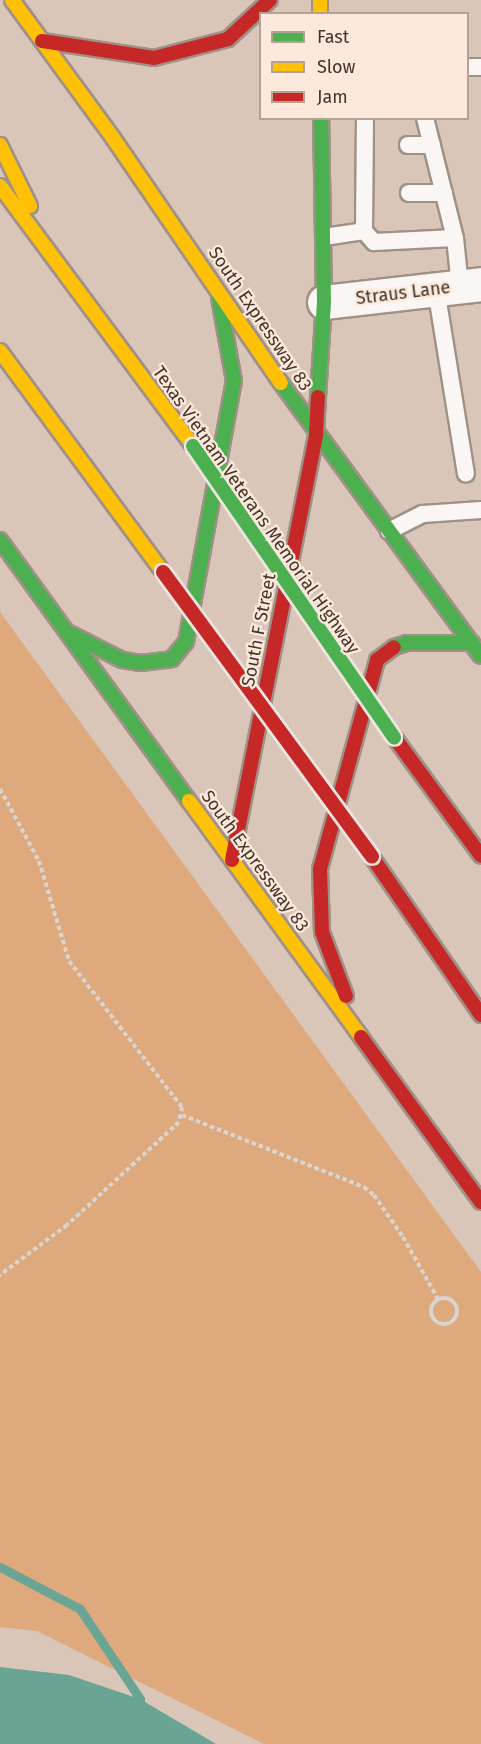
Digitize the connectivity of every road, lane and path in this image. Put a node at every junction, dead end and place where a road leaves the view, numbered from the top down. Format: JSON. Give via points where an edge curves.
{"nodes":[{"id":1,"x":12,"y":0,"type":"edge"},
{"id":2,"x":270,"y":0,"type":"edge"},
{"id":3,"x":42,"y":41,"type":"junction"},
{"id":4,"x":321,"y":120,"type":"edge"},
{"id":5,"x":365,"y":120,"type":"edge"},
{"id":6,"x":426,"y":120,"type":"edge"},
{"id":7,"x":0,"y":145,"type":"edge"},
{"id":8,"x":408,"y":145,"type":"dead end"},
{"id":9,"x":432,"y":145,"type":"junction"},
{"id":10,"x":0,"y":186,"type":"edge"},
{"id":11,"x":409,"y":193,"type":"dead end"},
{"id":12,"x":444,"y":193,"type":"junction"},
{"id":13,"x":364,"y":231,"type":"junction"},
{"id":14,"x":324,"y":237,"type":"junction"},
{"id":15,"x":455,"y":238,"type":"junction"},
{"id":16,"x":67,"y":280,"type":"junction"},
{"id":17,"x":216,"y":286,"type":"junction"},
{"id":18,"x":459,"y":287,"type":"edge"},
{"id":19,"x":324,"y":302,"type":"junction"},
{"id":20,"x":0,"y":351,"type":"edge"},
{"id":21,"x":316,"y":434,"type":"junction"},
{"id":22,"x":47,"y":440,"type":"dead end"},
{"id":23,"x":466,"y":474,"type":"dead end"},
{"id":24,"x":481,"y":510,"type":"edge"},
{"id":25,"x":388,"y":531,"type":"junction"},
{"id":26,"x":0,"y":540,"type":"edge"},
{"id":27,"x":163,"y":572,"type":"junction"},
{"id":28,"x":64,"y":631,"type":"junction"},
{"id":29,"x":471,"y":643,"type":"junction"},
{"id":30,"x":481,"y":656,"type":"edge"},
{"id":31,"x":0,"y":789,"type":"edge"},
{"id":32,"x":481,"y":856,"type":"edge"},
{"id":33,"x":232,"y":860,"type":"junction"},
{"id":34,"x":481,"y":1015,"type":"edge"},
{"id":35,"x":359,"y":1032,"type":"junction"},
{"id":36,"x":182,"y":1114,"type":"junction"},
{"id":37,"x":481,"y":1202,"type":"edge"},
{"id":38,"x":0,"y":1275,"type":"edge"},
{"id":39,"x":438,"y":1299,"type":"junction"}],
"edges":[{"from":1,"to":3,"type":"main road","name":"South Expressway 83"},
{"from":2,"to":3,"type":"main road","via":[[228,39],[154,58]]},
{"from":3,"to":17,"type":"main road","name":"South Expressway 83"},
{"from":4,"to":14,"type":"main road","name":"South F Street"},
{"from":5,"to":13,"type":"lane","via":[[371,145],[371,194]]},
{"from":6,"to":9,"type":"lane"},
{"from":7,"to":16,"type":"main road"},
{"from":8,"to":9,"type":"lane"},
{"from":9,"to":12,"type":"lane"},
{"from":10,"to":16,"type":"main road","name":"Texas Vietnam Veterans Memorial Highway"},
{"from":11,"to":12,"type":"lane"},
{"from":12,"to":15,"type":"lane"},
{"from":13,"to":14,"type":"lane"},
{"from":13,"to":15,"type":"lane","via":[[374,242]]},
{"from":14,"to":19,"type":"main road","name":"South F Street"},
{"from":15,"to":18,"type":"lane"},
{"from":16,"to":32,"type":"main road","name":"Texas Vietnam Veterans Memorial Highway","bridge":true,"via":[[193,446]]},
{"from":17,"to":21,"type":"main road","name":"South Expressway 83"},
{"from":17,"to":28,"type":"main road","via":[[234,381],[186,642],[172,659],[141,663],[122,660]]},
{"from":18,"to":19,"type":"street","name":"Straus Lane"},
{"from":18,"to":23,"type":"lane"},
{"from":19,"to":21,"type":"main road","name":"South F Street"},
{"from":20,"to":27,"type":"main road"},
{"from":21,"to":25,"type":"main road","name":"South Expressway 83"},
{"from":21,"to":33,"type":"main road","name":"South F Street"},
{"from":22,"to":27,"type":"main road"},
{"from":24,"to":25,"type":"lane","via":[[423,514]]},
{"from":25,"to":29,"type":"main road","name":"South Expressway 83"},
{"from":26,"to":28,"type":"main road","name":"South Expressway 83"},
{"from":27,"to":34,"type":"main road","bridge":true,"via":[[372,857]]},
{"from":28,"to":33,"type":"main road","name":"South Expressway 83"},
{"from":29,"to":30,"type":"main road","name":"South Expressway 83"},
{"from":29,"to":35,"type":"main road","via":[[407,643],[390,648],[377,660],[320,869],[318,900],[322,932]]},
{"from":31,"to":36,"type":"path","via":[[39,861],[69,961],[180,1100]]},
{"from":33,"to":35,"type":"main road","name":"South Expressway 83"},
{"from":35,"to":37,"type":"main road","name":"South Expressway 83"},
{"from":36,"to":38,"type":"path","via":[[179,1122],[67,1225]]},
{"from":36,"to":39,"type":"path","via":[[374,1195]]},
{"from":39,"to":39,"type":"path","via":[[448,1298],[455,1304],[457,1316],[451,1322],[435,1320],[431,1307]]}]}
